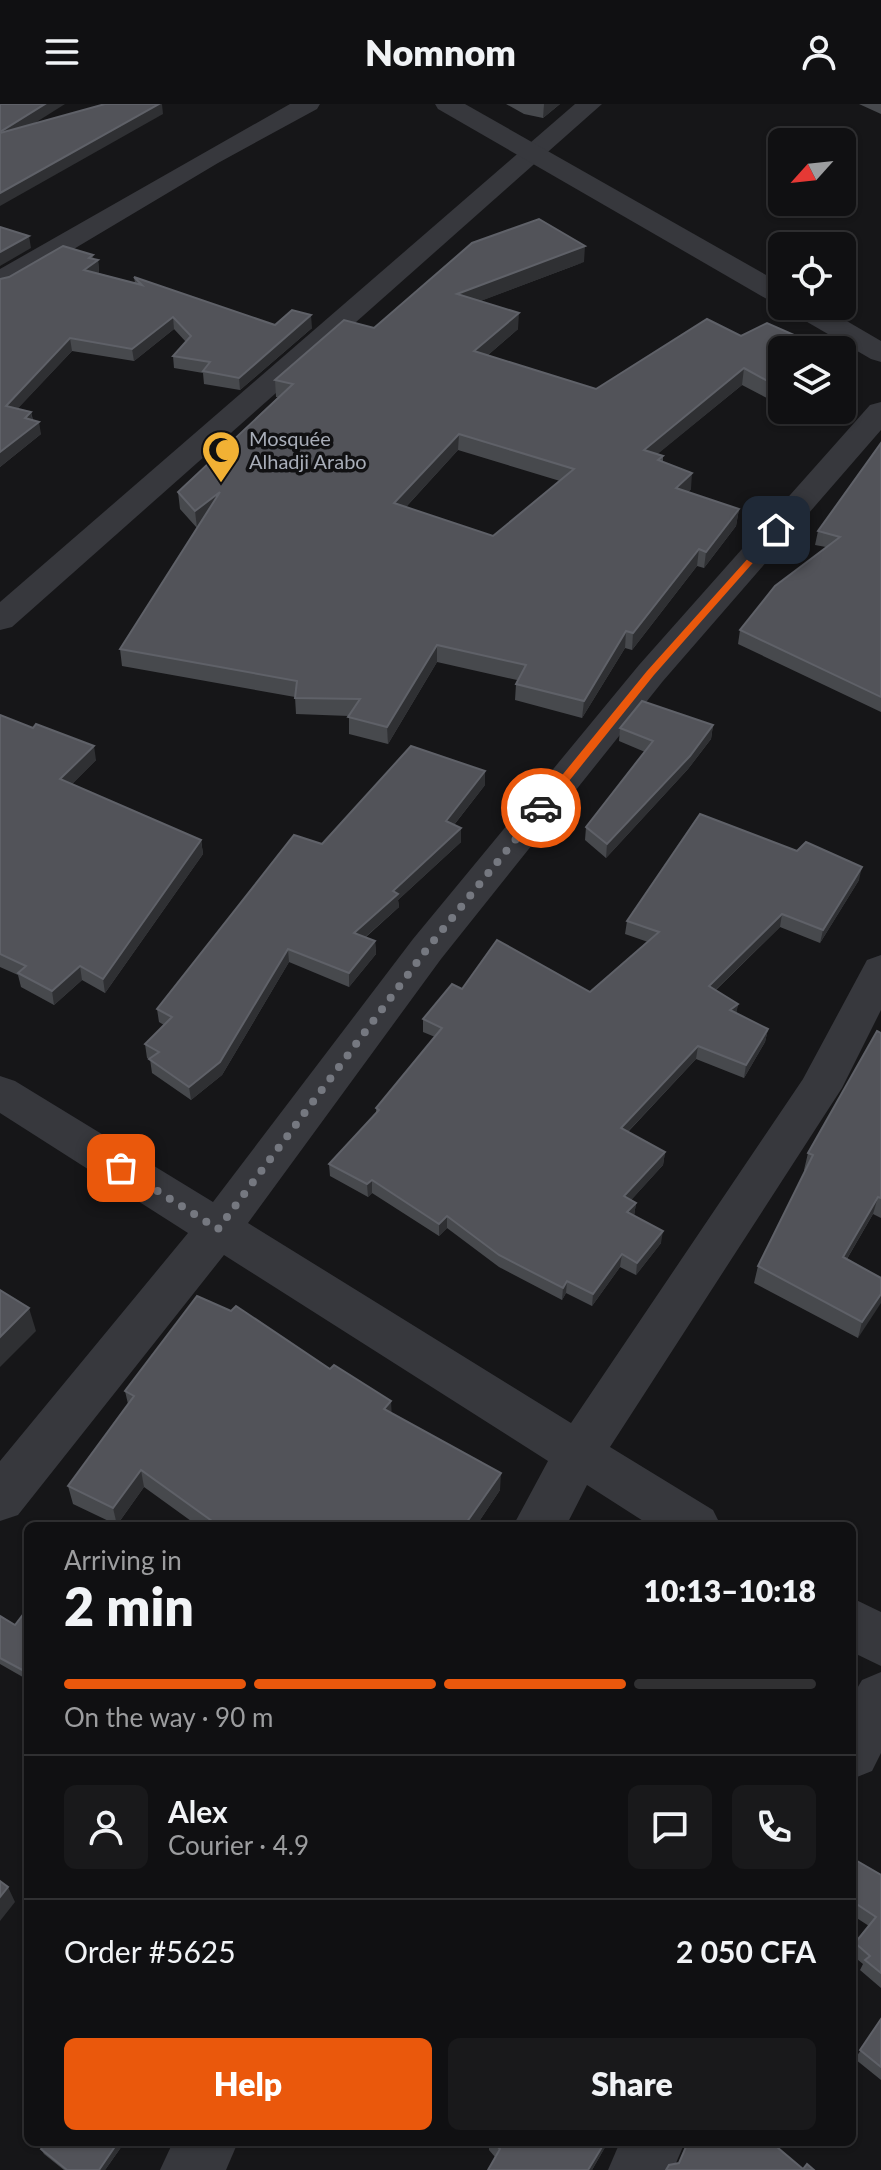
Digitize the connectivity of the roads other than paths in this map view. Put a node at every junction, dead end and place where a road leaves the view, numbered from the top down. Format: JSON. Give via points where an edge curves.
{"nodes":[{"id":1,"x":308,"y":104,"type":"edge"},
{"id":2,"x":447,"y":104,"type":"edge"},
{"id":3,"x":590,"y":104,"type":"edge"},
{"id":4,"x":532,"y":152,"type":"junction"},
{"id":5,"x":0,"y":281,"type":"edge"},
{"id":6,"x":768,"y":288,"type":"edge"},
{"id":7,"x":824,"y":320,"type":"edge"},
{"id":8,"x":881,"y":353,"type":"edge"},
{"id":9,"x":881,"y":411,"type":"edge"},
{"id":10,"x":0,"y":620,"type":"edge"},
{"id":11,"x":881,"y":970,"type":"edge"},
{"id":12,"x":0,"y":1092,"type":"edge"},
{"id":13,"x":218,"y":1229,"type":"junction"},
{"id":14,"x":578,"y":1454,"type":"junction"},
{"id":15,"x":0,"y":1499,"type":"edge"},
{"id":16,"x":541,"y":1522,"type":"edge"},
{"id":17,"x":688,"y":1522,"type":"edge"},
{"id":18,"x":856,"y":1625,"type":"edge"},
{"id":19,"x":881,"y":1641,"type":"edge"},
{"id":20,"x":881,"y":1698,"type":"edge"},
{"id":21,"x":856,"y":1745,"type":"edge"},
{"id":22,"x":205,"y":2146,"type":"edge"},
{"id":23,"x":652,"y":2146,"type":"edge"},
{"id":24,"x":192,"y":2170,"type":"edge"},
{"id":25,"x":640,"y":2170,"type":"edge"}],
"edges":[{"from":1,"to":5,"type":"street"},
{"from":2,"to":4,"type":"street"},
{"from":3,"to":4,"type":"street"},
{"from":4,"to":6,"type":"street"},
{"from":4,"to":10,"type":"street"},
{"from":7,"to":8,"type":"street"},
{"from":9,"to":13,"type":"street","via":[[651,673],[436,937]]},
{"from":11,"to":14,"type":"street","via":[[820,1088]]},
{"from":12,"to":13,"type":"street"},
{"from":13,"to":14,"type":"street"},
{"from":13,"to":15,"type":"street"},
{"from":14,"to":16,"type":"street"},
{"from":14,"to":17,"type":"street"},
{"from":18,"to":19,"type":"street"},
{"from":20,"to":21,"type":"street"},
{"from":22,"to":24,"type":"street"},
{"from":23,"to":25,"type":"street"}]}
